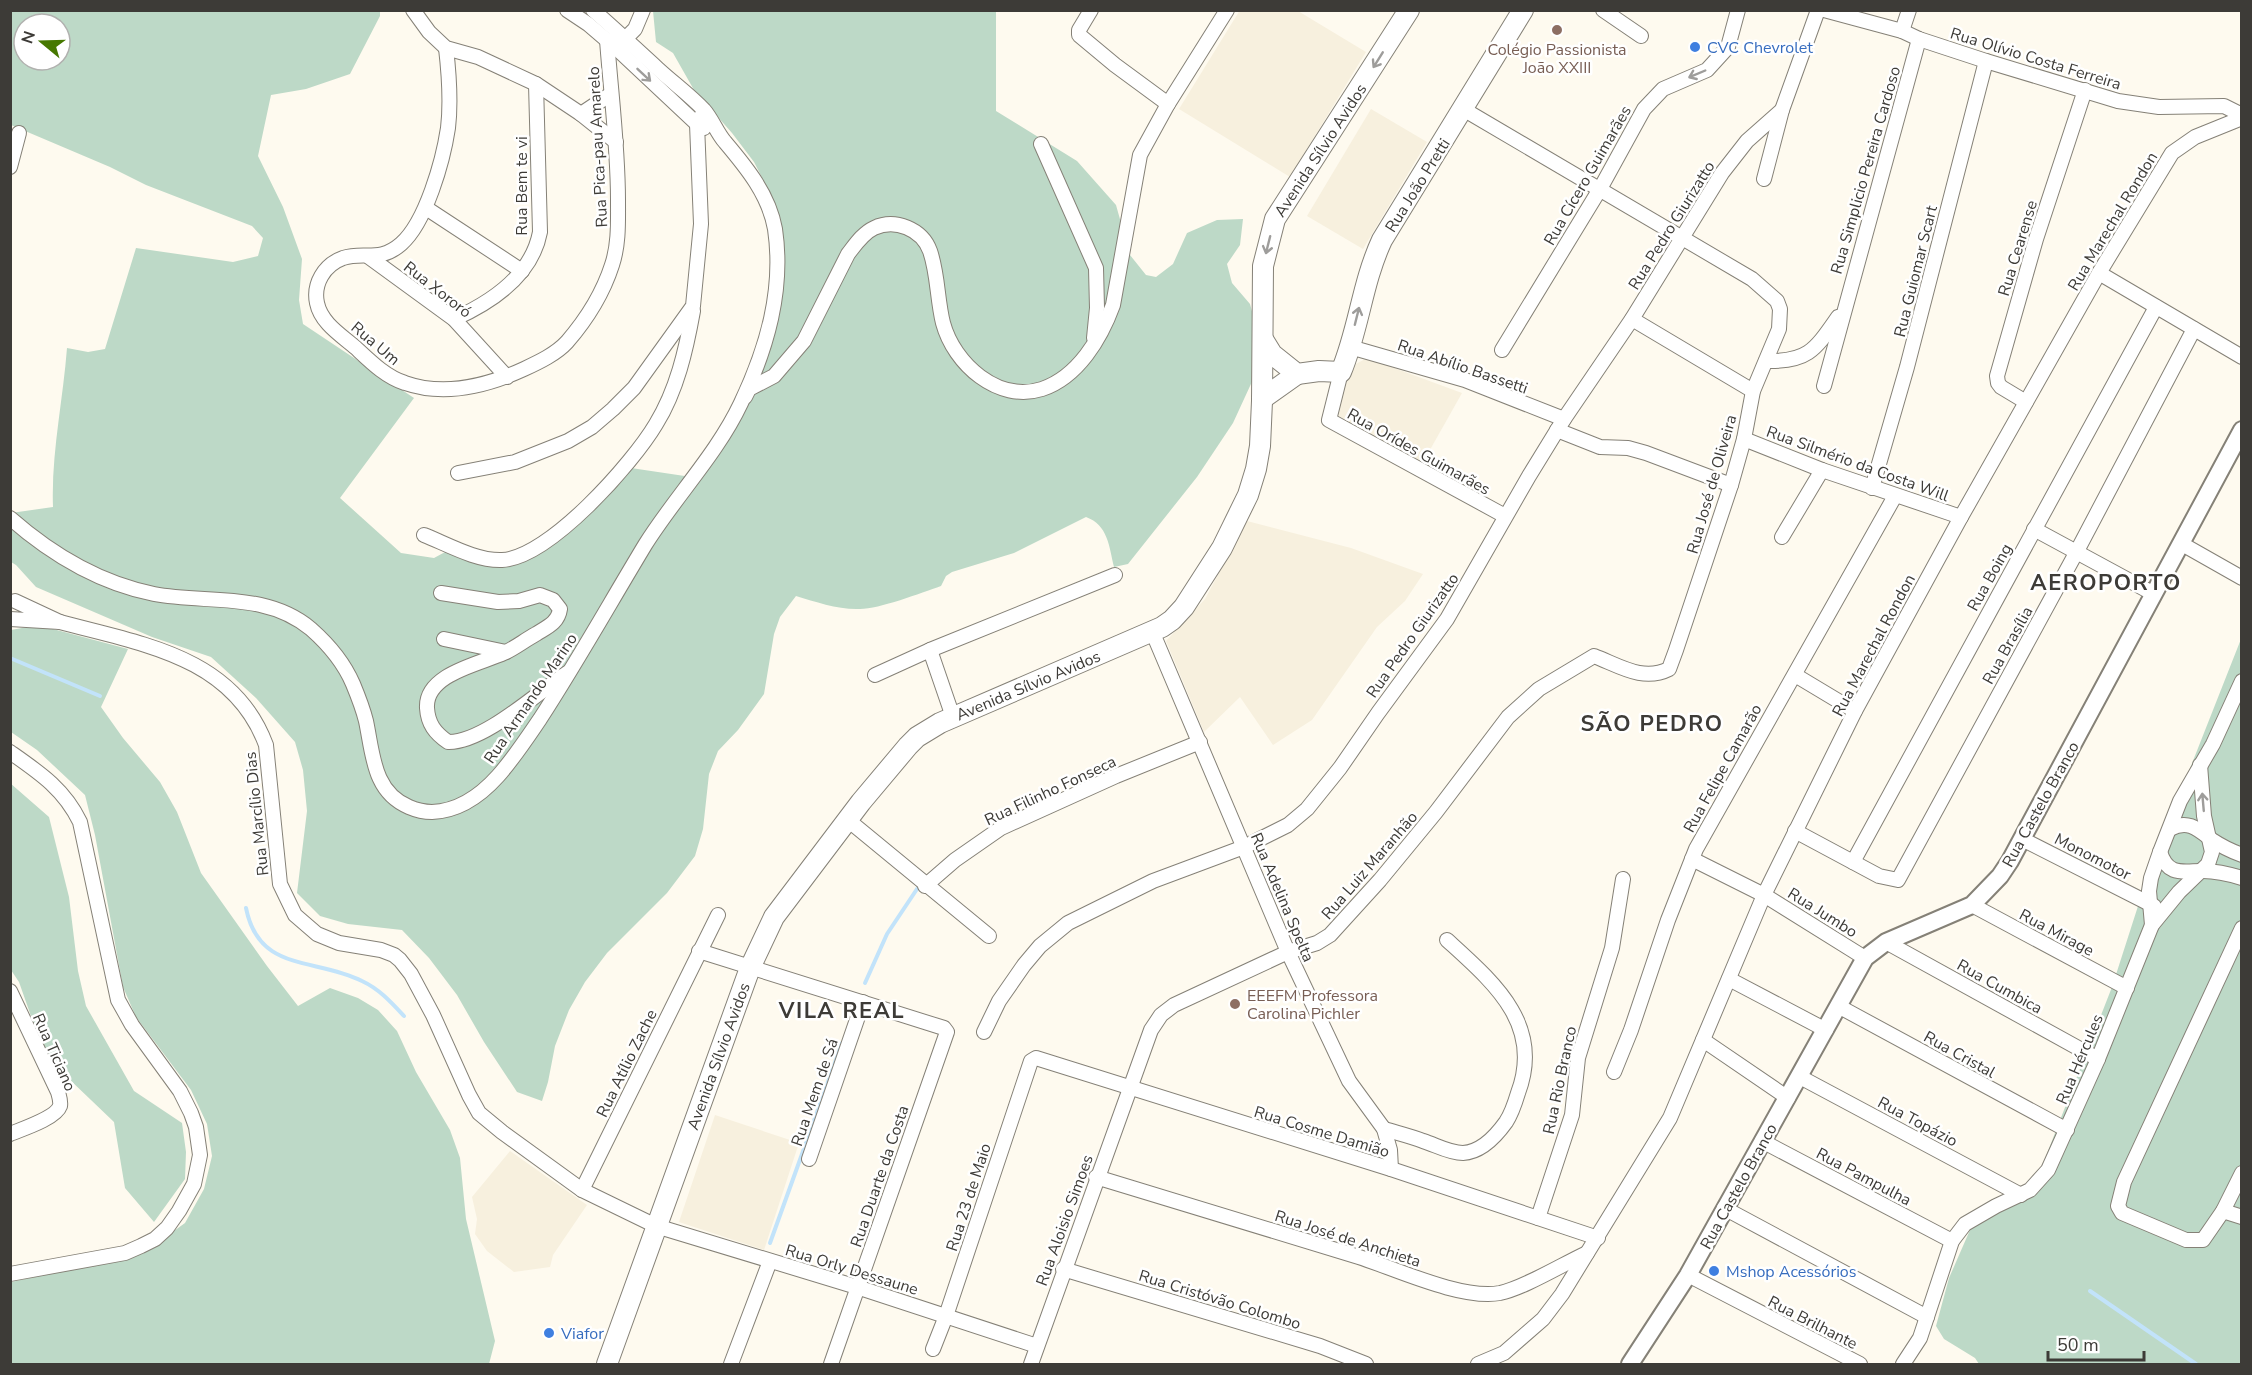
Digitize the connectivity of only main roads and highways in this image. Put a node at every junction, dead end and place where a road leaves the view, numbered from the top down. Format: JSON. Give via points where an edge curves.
{"nodes":[{"id":1,"x":1409,"y":10,"type":"edge"},
{"id":2,"x":1523,"y":10,"type":"edge"},
{"id":3,"x":1264,"y":341,"type":"junction"},
{"id":4,"x":1297,"y":374,"type":"junction"},
{"id":5,"x":1262,"y":399,"type":"junction"},
{"id":6,"x":607,"y":1365,"type":"edge"}],
"edges":[{"from":1,"to":3,"type":"main road","name":"Avenida Sílvio Avidos","one_way":true,"via":[[1275,219],[1263,266]]},
{"from":4,"to":2,"type":"main road","name":"Rua João Pretti","one_way":true,"via":[[1341,372],[1382,240]]},
{"from":3,"to":4,"type":"main road","via":[[1272,354]]},
{"from":3,"to":5,"type":"main road","name":"Avenida Sílvio Avidos"},
{"from":4,"to":5,"type":"main road"},
{"from":5,"to":6,"type":"main road","name":"Avenida Sílvio Avidos","via":[[1260,446],[1248,495],[1222,548],[1172,620],[928,729],[908,746],[848,819],[774,917],[750,968]]}]}
